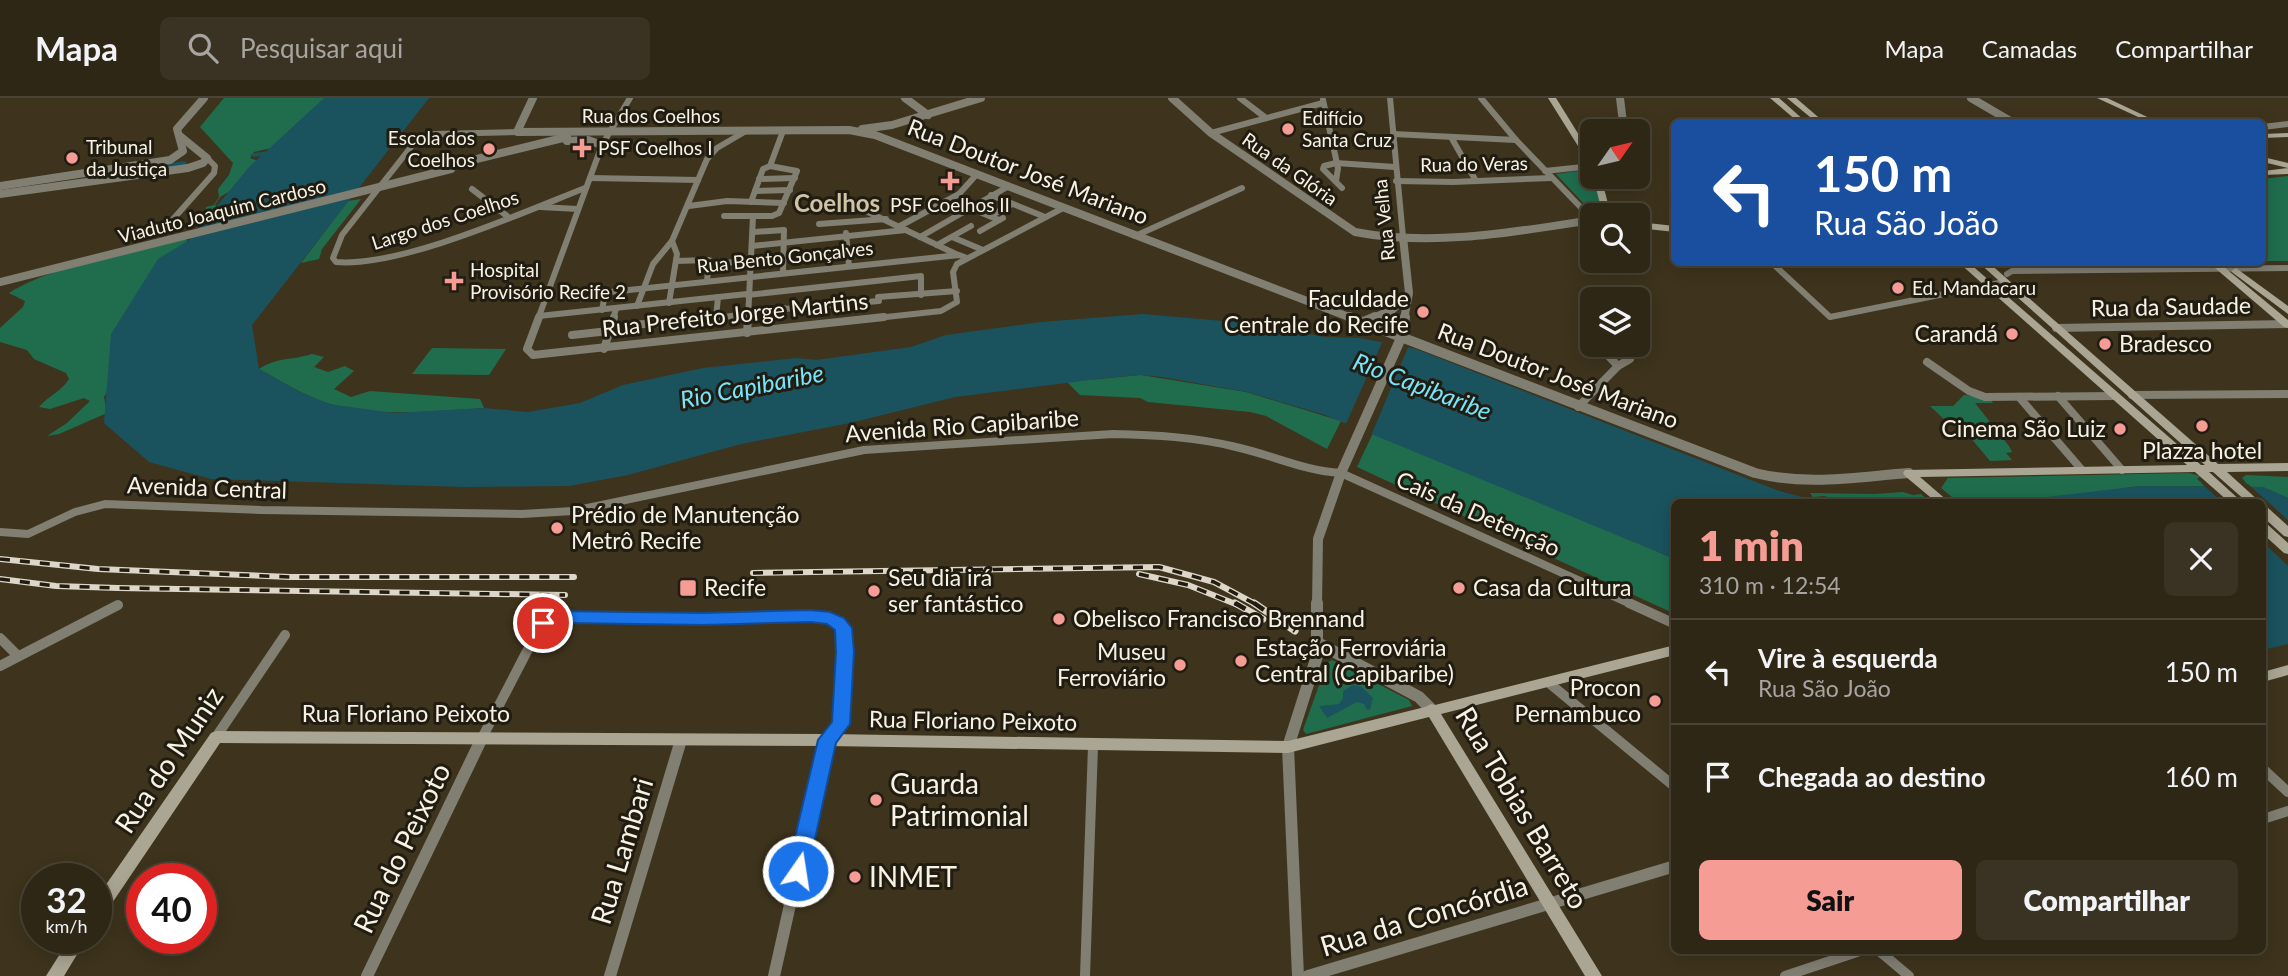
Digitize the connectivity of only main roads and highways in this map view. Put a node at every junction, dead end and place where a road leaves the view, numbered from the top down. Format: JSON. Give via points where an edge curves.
{"nodes":[{"id":1,"x":1552,"y":98,"type":"edge"},
{"id":2,"x":1774,"y":98,"type":"edge"},
{"id":3,"x":1791,"y":98,"type":"edge"},
{"id":4,"x":2101,"y":98,"type":"edge"},
{"id":5,"x":1798,"y":119,"type":"edge"},
{"id":6,"x":1816,"y":119,"type":"edge"},
{"id":7,"x":2147,"y":119,"type":"edge"},
{"id":8,"x":2288,"y":135,"type":"edge"},
{"id":9,"x":2266,"y":136,"type":"edge"},
{"id":10,"x":1580,"y":144,"type":"edge"},
{"id":11,"x":2266,"y":160,"type":"edge"},
{"id":12,"x":2284,"y":168,"type":"edge"},
{"id":13,"x":2266,"y":171,"type":"edge"},
{"id":14,"x":1650,"y":226,"type":"edge"},
{"id":15,"x":1671,"y":229,"type":"edge"},
{"id":16,"x":1967,"y":266,"type":"edge"},
{"id":17,"x":1986,"y":266,"type":"edge"},
{"id":18,"x":2222,"y":266,"type":"edge"},
{"id":19,"x":2288,"y":312,"type":"edge"},
{"id":20,"x":2288,"y":324,"type":"edge"},
{"id":21,"x":2288,"y":467,"type":"edge"},
{"id":22,"x":2198,"y":468,"type":"junction"},
{"id":23,"x":2216,"y":468,"type":"junction"},
{"id":24,"x":1909,"y":473,"type":"joint"},
{"id":25,"x":2235,"y":485,"type":"joint"},
{"id":26,"x":1928,"y":489,"type":"joint"},
{"id":27,"x":1940,"y":499,"type":"edge"},
{"id":28,"x":2233,"y":499,"type":"edge"},
{"id":29,"x":2251,"y":499,"type":"edge"},
{"id":30,"x":2266,"y":513,"type":"edge"},
{"id":31,"x":2266,"y":530,"type":"edge"},
{"id":32,"x":2288,"y":533,"type":"edge"},
{"id":33,"x":2288,"y":550,"type":"edge"},
{"id":34,"x":1671,"y":650,"type":"edge"},
{"id":35,"x":2288,"y":670,"type":"edge"},
{"id":36,"x":2266,"y":676,"type":"edge"},
{"id":37,"x":1431,"y":709,"type":"junction"},
{"id":38,"x":216,"y":737,"type":"joint"},
{"id":39,"x":112,"y":890,"type":"edge"},
{"id":40,"x":68,"y":954,"type":"edge"},
{"id":41,"x":54,"y":975,"type":"edge"},
{"id":42,"x":1594,"y":976,"type":"edge"}],
"edges":[{"from":1,"to":10,"type":"main road"},
{"from":2,"to":5,"type":"main road"},
{"from":3,"to":6,"type":"main road"},
{"from":4,"to":7,"type":"main road"},
{"from":8,"to":9,"type":"main road"},
{"from":11,"to":12,"type":"main road"},
{"from":12,"to":13,"type":"main road"},
{"from":14,"to":15,"type":"main road"},
{"from":16,"to":22,"type":"main road"},
{"from":17,"to":23,"type":"main road"},
{"from":18,"to":19,"type":"main road"},
{"from":18,"to":20,"type":"main road"},
{"from":21,"to":23,"type":"main road","name":"Rua Doutor José Mariano"},
{"from":22,"to":23,"type":"main road","name":"Rua Doutor José Mariano"},
{"from":22,"to":24,"type":"main road","name":"Rua Doutor José Mariano"},
{"from":22,"to":28,"type":"main road"},
{"from":23,"to":25,"type":"main road"},
{"from":24,"to":26,"type":"main road"},
{"from":25,"to":29,"type":"main road"},
{"from":26,"to":27,"type":"main road"},
{"from":30,"to":32,"type":"main road"},
{"from":31,"to":33,"type":"main road"},
{"from":34,"to":37,"type":"main road","name":"Rua Floriano Peixoto"},
{"from":35,"to":36,"type":"main road"},
{"from":37,"to":38,"type":"main road","name":"Rua Floriano Peixoto","via":[[1287,747]]},
{"from":37,"to":42,"type":"main road","name":"Rua Tobias Barreto"},
{"from":38,"to":39,"type":"main road","name":"Rua do Muniz"},
{"from":40,"to":41,"type":"main road"}]}
